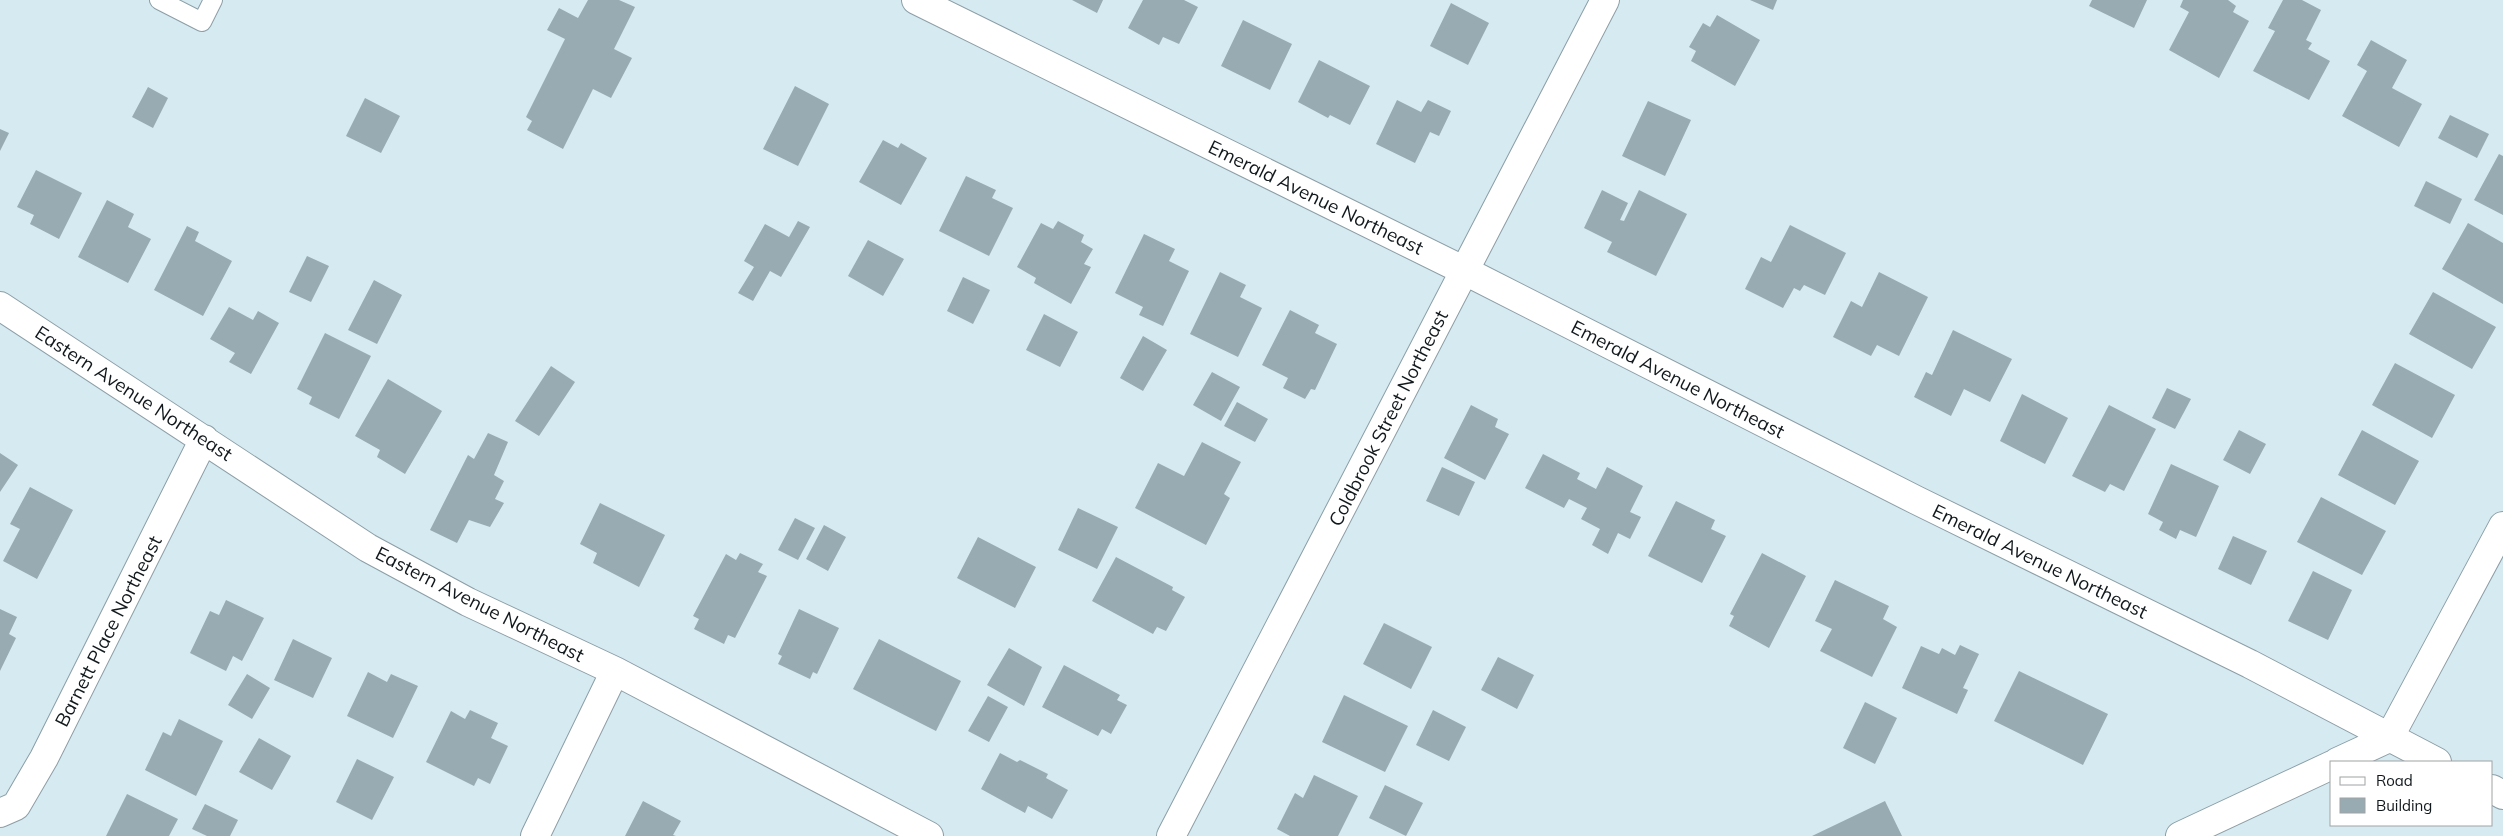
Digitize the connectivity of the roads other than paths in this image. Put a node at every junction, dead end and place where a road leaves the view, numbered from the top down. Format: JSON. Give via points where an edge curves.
{"nodes":[{"id":1,"x":159,"y":0,"type":"edge"},
{"id":2,"x":213,"y":0,"type":"edge"},
{"id":3,"x":916,"y":0,"type":"edge"},
{"id":4,"x":1605,"y":0,"type":"edge"},
{"id":5,"x":1464,"y":270,"type":"junction"},
{"id":6,"x":0,"y":306,"type":"edge"},
{"id":7,"x":204,"y":439,"type":"junction"},
{"id":8,"x":2503,"y":526,"type":"edge"},
{"id":9,"x":615,"y":671,"type":"junction"},
{"id":10,"x":2389,"y":738,"type":"junction"},
{"id":11,"x":2340,"y":761,"type":"edge"},
{"id":12,"x":2435,"y":761,"type":"edge"},
{"id":13,"x":2330,"y":766,"type":"edge"},
{"id":14,"x":0,"y":813,"type":"edge"},
{"id":15,"x":535,"y":836,"type":"edge"},
{"id":16,"x":928,"y":836,"type":"edge"},
{"id":17,"x":1171,"y":836,"type":"edge"},
{"id":18,"x":2180,"y":836,"type":"edge"}],
"edges":[{"from":1,"to":2,"type":"lane","via":[[202,22]]},
{"from":3,"to":5,"type":"street","name":"Emerald Avenue Northeast"},
{"from":4,"to":5,"type":"street","name":"Coldbrook Street Northeast"},
{"from":5,"to":10,"type":"street","name":"Emerald Avenue Northeast","via":[[1907,496],[2250,664]]},
{"from":5,"to":17,"type":"street","name":"Coldbrook Street Northeast"},
{"from":6,"to":7,"type":"street","name":"Eastern Avenue Northeast"},
{"from":7,"to":9,"type":"street","name":"Eastern Avenue Northeast","via":[[368,548],[468,602]]},
{"from":7,"to":14,"type":"street","name":"Barnett Place Northeast","via":[[44,758],[16,806]]},
{"from":8,"to":10,"type":"street"},
{"from":9,"to":15,"type":"street"},
{"from":9,"to":16,"type":"street","name":"Eastern Avenue Northeast"},
{"from":10,"to":11,"type":"street"},
{"from":10,"to":12,"type":"street","name":"Emerald Avenue Northeast"},
{"from":13,"to":18,"type":"street"}]}
